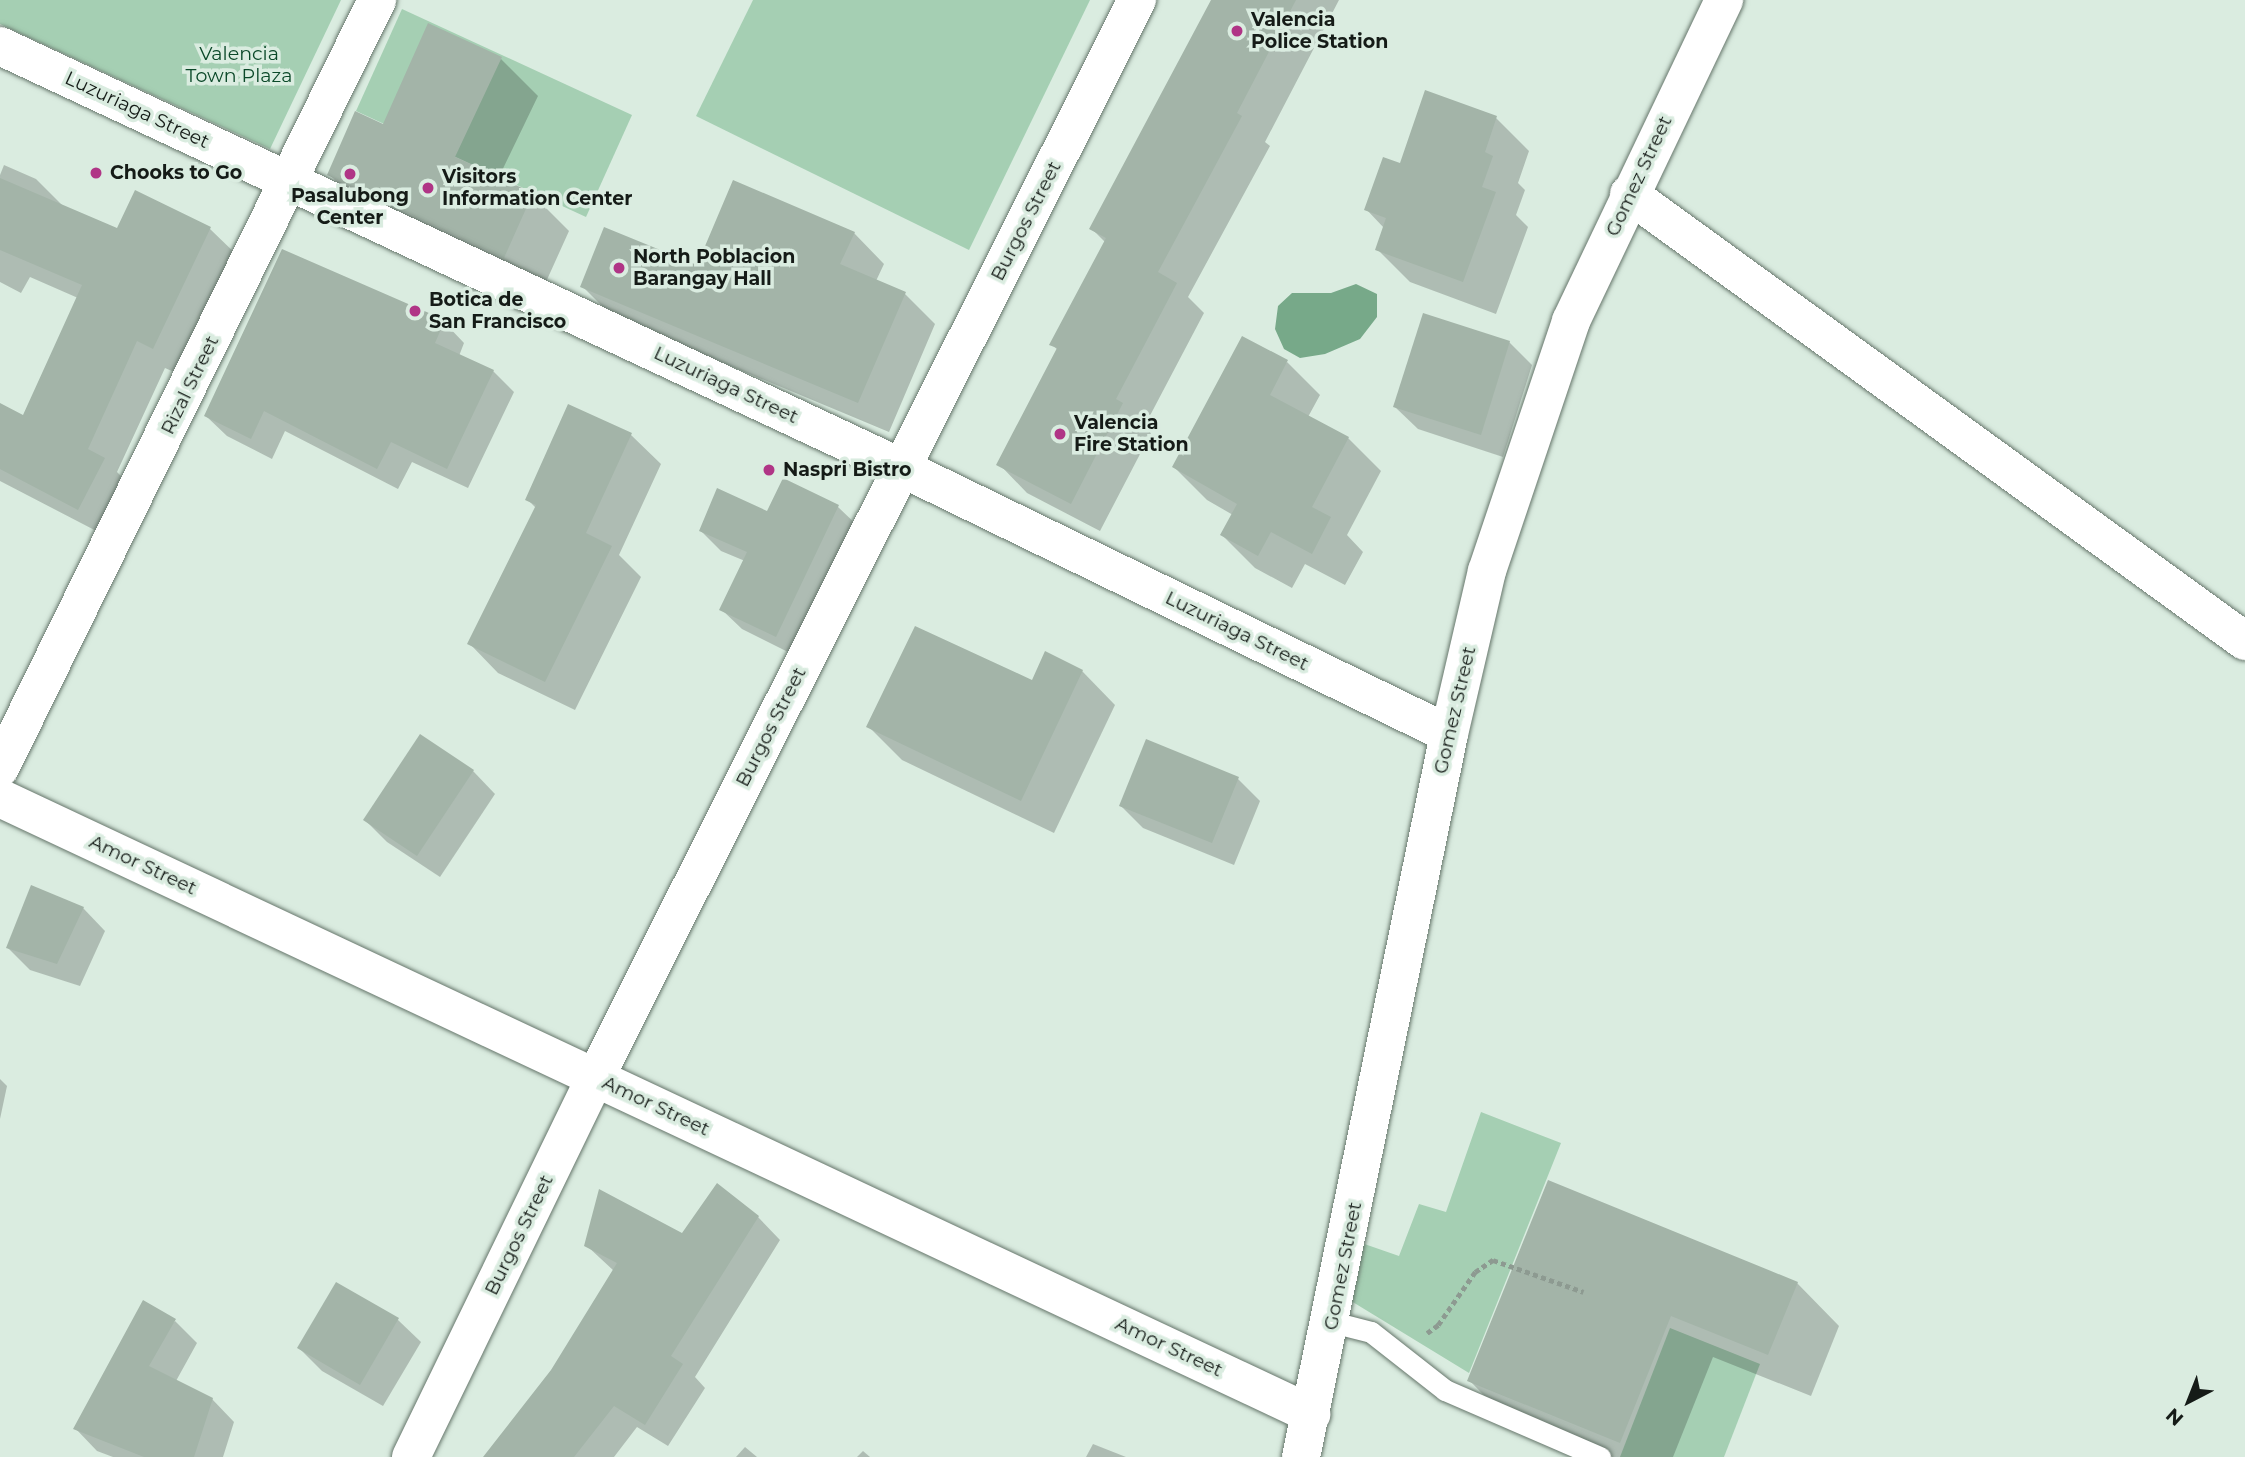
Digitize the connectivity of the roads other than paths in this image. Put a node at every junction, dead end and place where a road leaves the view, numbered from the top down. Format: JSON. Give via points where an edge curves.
{"nodes":[{"id":1,"x":377,"y":0,"type":"edge"},
{"id":2,"x":1138,"y":0,"type":"edge"},
{"id":3,"x":1724,"y":0,"type":"edge"},
{"id":4,"x":0,"y":46,"type":"edge"},
{"id":5,"x":291,"y":181,"type":"junction"},
{"id":6,"x":1629,"y":194,"type":"junction"},
{"id":7,"x":902,"y":468,"type":"junction"},
{"id":8,"x":2245,"y":640,"type":"edge"},
{"id":9,"x":1448,"y":734,"type":"junction"},
{"id":10,"x":0,"y":768,"type":"edge"},
{"id":11,"x":0,"y":798,"type":"edge"},
{"id":12,"x":596,"y":1078,"type":"junction"},
{"id":13,"x":1332,"y":1322,"type":"junction"},
{"id":14,"x":1311,"y":1414,"type":"junction"},
{"id":15,"x":411,"y":1457,"type":"edge"},
{"id":16,"x":1301,"y":1457,"type":"edge"},
{"id":17,"x":1600,"y":1457,"type":"edge"}],
"edges":[{"from":1,"to":5,"type":"street","name":"Rizal Street"},
{"from":2,"to":7,"type":"street","name":"Burgos Street"},
{"from":3,"to":6,"type":"street","name":"Gomez Street"},
{"from":4,"to":5,"type":"street","name":"Luzuriaga Street"},
{"from":5,"to":7,"type":"street","name":"Luzuriaga Street"},
{"from":5,"to":10,"type":"street","name":"Rizal Street"},
{"from":6,"to":8,"type":"street"},
{"from":6,"to":9,"type":"street","name":"Gomez Street","via":[[1571,321],[1526,453],[1487,571]]},
{"from":7,"to":9,"type":"street","name":"Luzuriaga Street"},
{"from":7,"to":12,"type":"street","name":"Burgos Street"},
{"from":9,"to":13,"type":"street","name":"Gomez Street"},
{"from":11,"to":12,"type":"street","name":"Amor Street"},
{"from":12,"to":14,"type":"street","name":"Amor Street"},
{"from":12,"to":15,"type":"street","name":"Burgos Street"},
{"from":13,"to":14,"type":"street","name":"Gomez Street"},
{"from":13,"to":17,"type":"lane","via":[[1371,1332],[1446,1390]]},
{"from":14,"to":16,"type":"street","name":"Gomez Street"}]}
